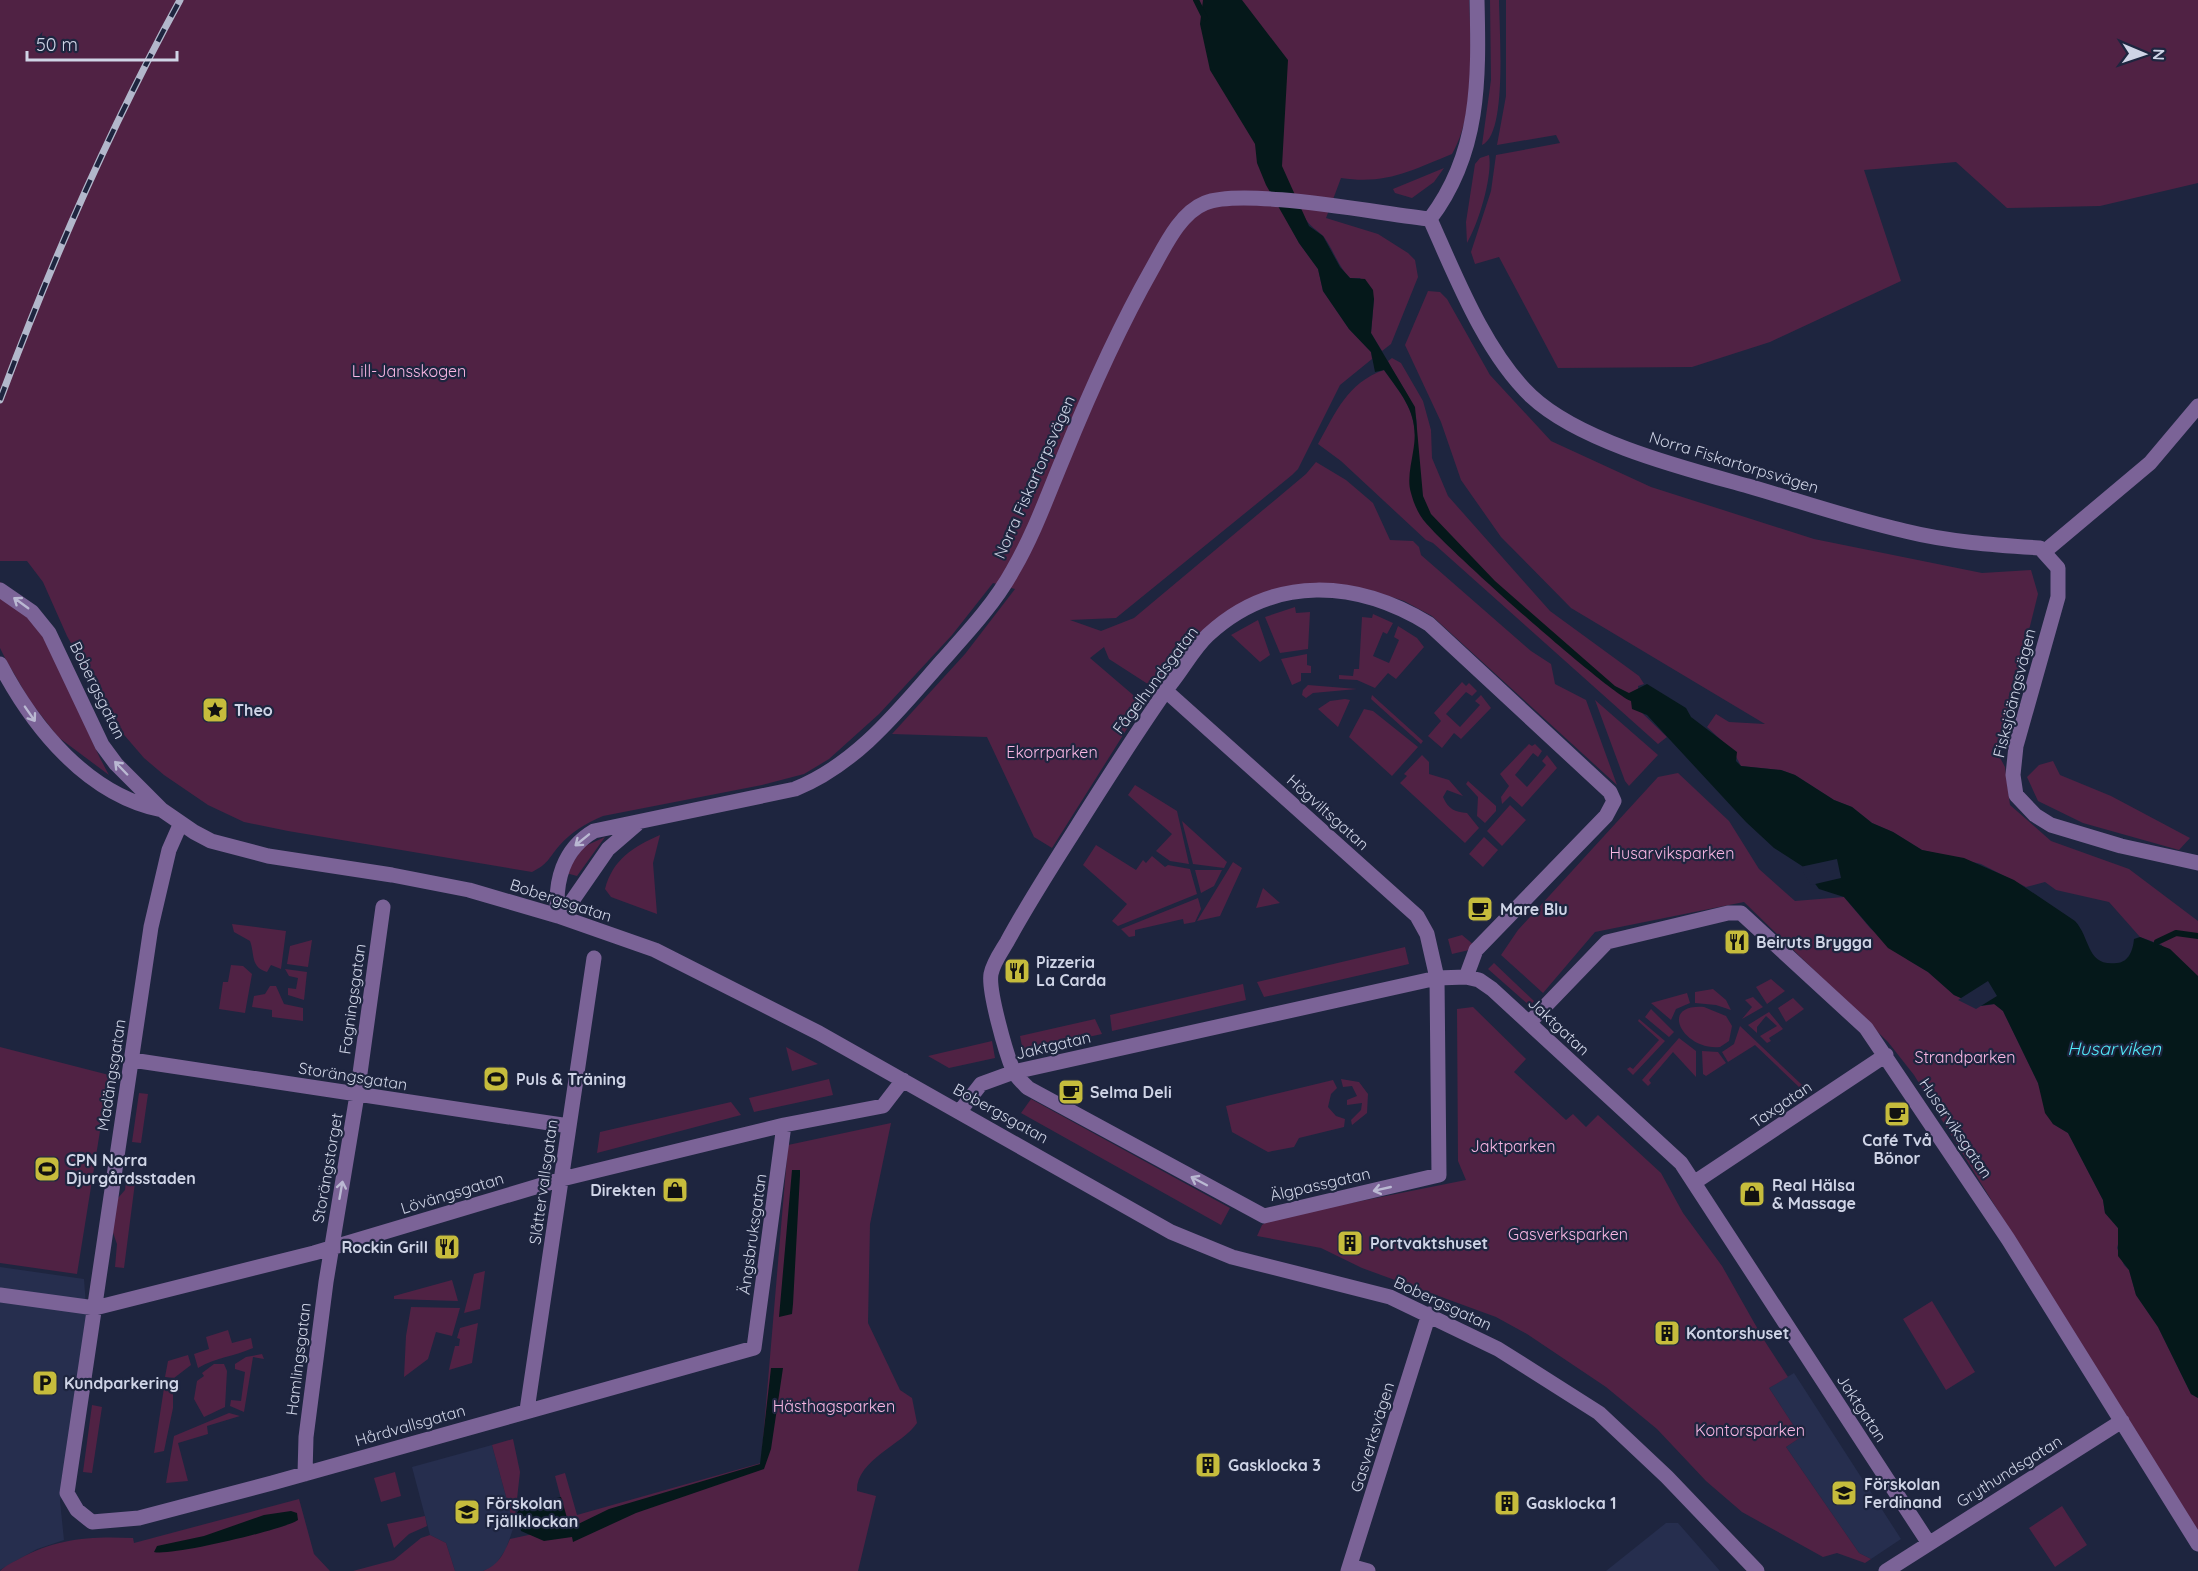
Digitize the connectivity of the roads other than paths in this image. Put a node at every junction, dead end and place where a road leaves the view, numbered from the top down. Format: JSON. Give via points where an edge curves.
{"nodes":[{"id":1,"x":1477,"y":0,"type":"edge"},
{"id":2,"x":1430,"y":219,"type":"junction"},
{"id":3,"x":2198,"y":406,"type":"edge"},
{"id":4,"x":2044,"y":552,"type":"junction"},
{"id":5,"x":0,"y":590,"type":"edge"},
{"id":6,"x":0,"y":664,"type":"edge"},
{"id":7,"x":1166,"y":691,"type":"junction"},
{"id":8,"x":162,"y":810,"type":"junction"},
{"id":9,"x":637,"y":824,"type":"junction"},
{"id":10,"x":180,"y":825,"type":"junction"},
{"id":11,"x":2198,"y":863,"type":"edge"},
{"id":12,"x":383,"y":907,"type":"dead end"},
{"id":13,"x":558,"y":916,"type":"junction"},
{"id":14,"x":594,"y":958,"type":"dead end"},
{"id":15,"x":1466,"y":977,"type":"junction"},
{"id":16,"x":1437,"y":978,"type":"junction"},
{"id":17,"x":1529,"y":1023,"type":"junction"},
{"id":18,"x":1886,"y":1055,"type":"junction"},
{"id":19,"x":132,"y":1060,"type":"junction"},
{"id":20,"x":1014,"y":1072,"type":"junction"},
{"id":21,"x":903,"y":1080,"type":"junction"},
{"id":22,"x":357,"y":1095,"type":"junction"},
{"id":23,"x":960,"y":1111,"type":"junction"},
{"id":24,"x":784,"y":1125,"type":"junction"},
{"id":25,"x":569,"y":1126,"type":"junction"},
{"id":26,"x":562,"y":1179,"type":"junction"},
{"id":27,"x":1695,"y":1182,"type":"junction"},
{"id":28,"x":331,"y":1248,"type":"junction"},
{"id":29,"x":0,"y":1295,"type":"edge"},
{"id":30,"x":95,"y":1308,"type":"junction"},
{"id":31,"x":1429,"y":1314,"type":"junction"},
{"id":32,"x":754,"y":1348,"type":"joint"},
{"id":33,"x":527,"y":1410,"type":"junction"},
{"id":34,"x":2122,"y":1421,"type":"junction"},
{"id":35,"x":305,"y":1474,"type":"junction"},
{"id":36,"x":77,"y":1510,"type":"joint"},
{"id":37,"x":1928,"y":1542,"type":"junction"},
{"id":38,"x":2198,"y":1544,"type":"edge"},
{"id":39,"x":1349,"y":1568,"type":"edge"},
{"id":40,"x":1368,"y":1571,"type":"edge"},
{"id":41,"x":1757,"y":1571,"type":"edge"},
{"id":42,"x":1886,"y":1571,"type":"edge"}],
"edges":[{"from":1,"to":2,"type":"street","via":[[1479,75],[1466,156]]},
{"from":2,"to":4,"type":"street","name":"Norra Fiskartorpsvägen","via":[[1466,298],[1502,360],[1531,396],[1564,421],[1703,474],[1906,531],[1988,545],[2040,548]]},
{"from":2,"to":9,"type":"street","name":"Norra Fiskartorpsvägen","via":[[1229,198],[1205,203],[1186,216],[1122,322],[1013,571],[958,643],[886,725],[852,755],[810,783]]},
{"from":3,"to":4,"type":"street","via":[[2150,463]]},
{"from":4,"to":11,"type":"street","name":"Fisksjöängsvägen","via":[[2058,568],[2058,597],[2016,746],[2016,795],[2051,825]]},
{"from":8,"to":5,"type":"street","name":"Bobergsgatan","one_way":true,"via":[[102,745],[50,633],[32,612]]},
{"from":6,"to":8,"type":"street","name":"Bobergsgatan","one_way":true,"via":[[29,715],[56,745],[104,785],[141,805]]},
{"from":7,"to":15,"type":"street","name":"Fågelhundsgatan","via":[[1207,637],[1255,604],[1282,594],[1318,590],[1371,596],[1401,607],[1429,624],[1606,785],[1614,801],[1606,816],[1476,950]]},
{"from":7,"to":16,"type":"street","name":"Högviltsgatan","via":[[1417,916],[1427,934]]},
{"from":7,"to":20,"type":"street","name":"Fågelhundsgatan","via":[[1110,773],[992,968],[990,986]]},
{"from":8,"to":10,"type":"street","name":"Bobergsgatan"},
{"from":9,"to":13,"type":"street","name":"Norra Fiskartorpsvägen","via":[[608,849],[573,901]]},
{"from":9,"to":13,"type":"street","name":"Norra Fiskartorpsvägen","one_way":true,"via":[[594,831],[579,840],[561,874],[556,896]]},
{"from":10,"to":13,"type":"street","name":"Bobergsgatan","via":[[240,850],[469,890]]},
{"from":10,"to":19,"type":"street","name":"Madängsgatan","via":[[151,927]]},
{"from":12,"to":22,"type":"street","name":"Fagningsgatan"},
{"from":13,"to":21,"type":"street","name":"Bobergsgatan","via":[[655,950]]},
{"from":14,"to":25,"type":"street","name":"Slåttervallsgatan"},
{"from":15,"to":16,"type":"street","name":"Jaktgatan"},
{"from":15,"to":17,"type":"street","name":"Jaktgatan","via":[[1492,989]]},
{"from":16,"to":20,"type":"street","name":"Jaktgatan"},
{"from":16,"to":20,"type":"street","name":"Älgpassgatan","one_way":true,"via":[[1439,1175],[1264,1216],[1033,1092]]},
{"from":17,"to":18,"type":"street","name":"Husarviksgatan","via":[[1607,942],[1734,912],[1741,913],[1843,1005]]},
{"from":17,"to":27,"type":"street","name":"Jaktgatan","via":[[1682,1164]]},
{"from":18,"to":27,"type":"street","name":"Taxgatan"},
{"from":18,"to":34,"type":"street","name":"Husarviksgatan"},
{"from":19,"to":22,"type":"street","name":"Storängsgatan"},
{"from":19,"to":30,"type":"street","name":"Madängsgatan"},
{"from":20,"to":23,"type":"street","name":"Jaktgatan","via":[[981,1084]]},
{"from":21,"to":23,"type":"street","name":"Bobergsgatan"},
{"from":21,"to":24,"type":"street","name":"Lövängsgatan","via":[[882,1106]]},
{"from":22,"to":25,"type":"street","name":"Storängsgatan"},
{"from":28,"to":22,"type":"street","name":"Storängstorget","one_way":true},
{"from":23,"to":31,"type":"street","name":"Bobergsgatan","via":[[1171,1232],[1232,1257],[1390,1297]]},
{"from":24,"to":26,"type":"street","name":"Lövängsgatan"},
{"from":24,"to":32,"type":"street","name":"Ängsbruksgatan"},
{"from":25,"to":26,"type":"street","name":"Slåttervallsgatan"},
{"from":26,"to":28,"type":"street","name":"Lövängsgatan"},
{"from":26,"to":33,"type":"street","name":"Slåttervallsgatan"},
{"from":27,"to":37,"type":"street","name":"Jaktgatan"},
{"from":28,"to":30,"type":"street","name":"Lövängsgatan"},
{"from":28,"to":35,"type":"street","name":"Hamlingsgatan","via":[[306,1437]]},
{"from":29,"to":30,"type":"street","name":"Lövängsgatan"},
{"from":30,"to":36,"type":"street","name":"Madängsgatan","via":[[67,1493]]},
{"from":31,"to":39,"type":"street","name":"Gasverksvägen"},
{"from":31,"to":41,"type":"street","name":"Bobergsgatan","via":[[1498,1349],[1599,1413]]},
{"from":32,"to":33,"type":"street","name":"Hårdvallsgatan"},
{"from":33,"to":35,"type":"street","name":"Hårdvallsgatan"},
{"from":34,"to":37,"type":"street","name":"Grythundsgatan"},
{"from":34,"to":38,"type":"street","name":"Husarviksgatan"},
{"from":35,"to":36,"type":"street","name":"Hårdvallsgatan","via":[[140,1518],[92,1522]]},
{"from":37,"to":42,"type":"street","name":"Grythundsgatan"},
{"from":39,"to":40,"type":"street"}]}
